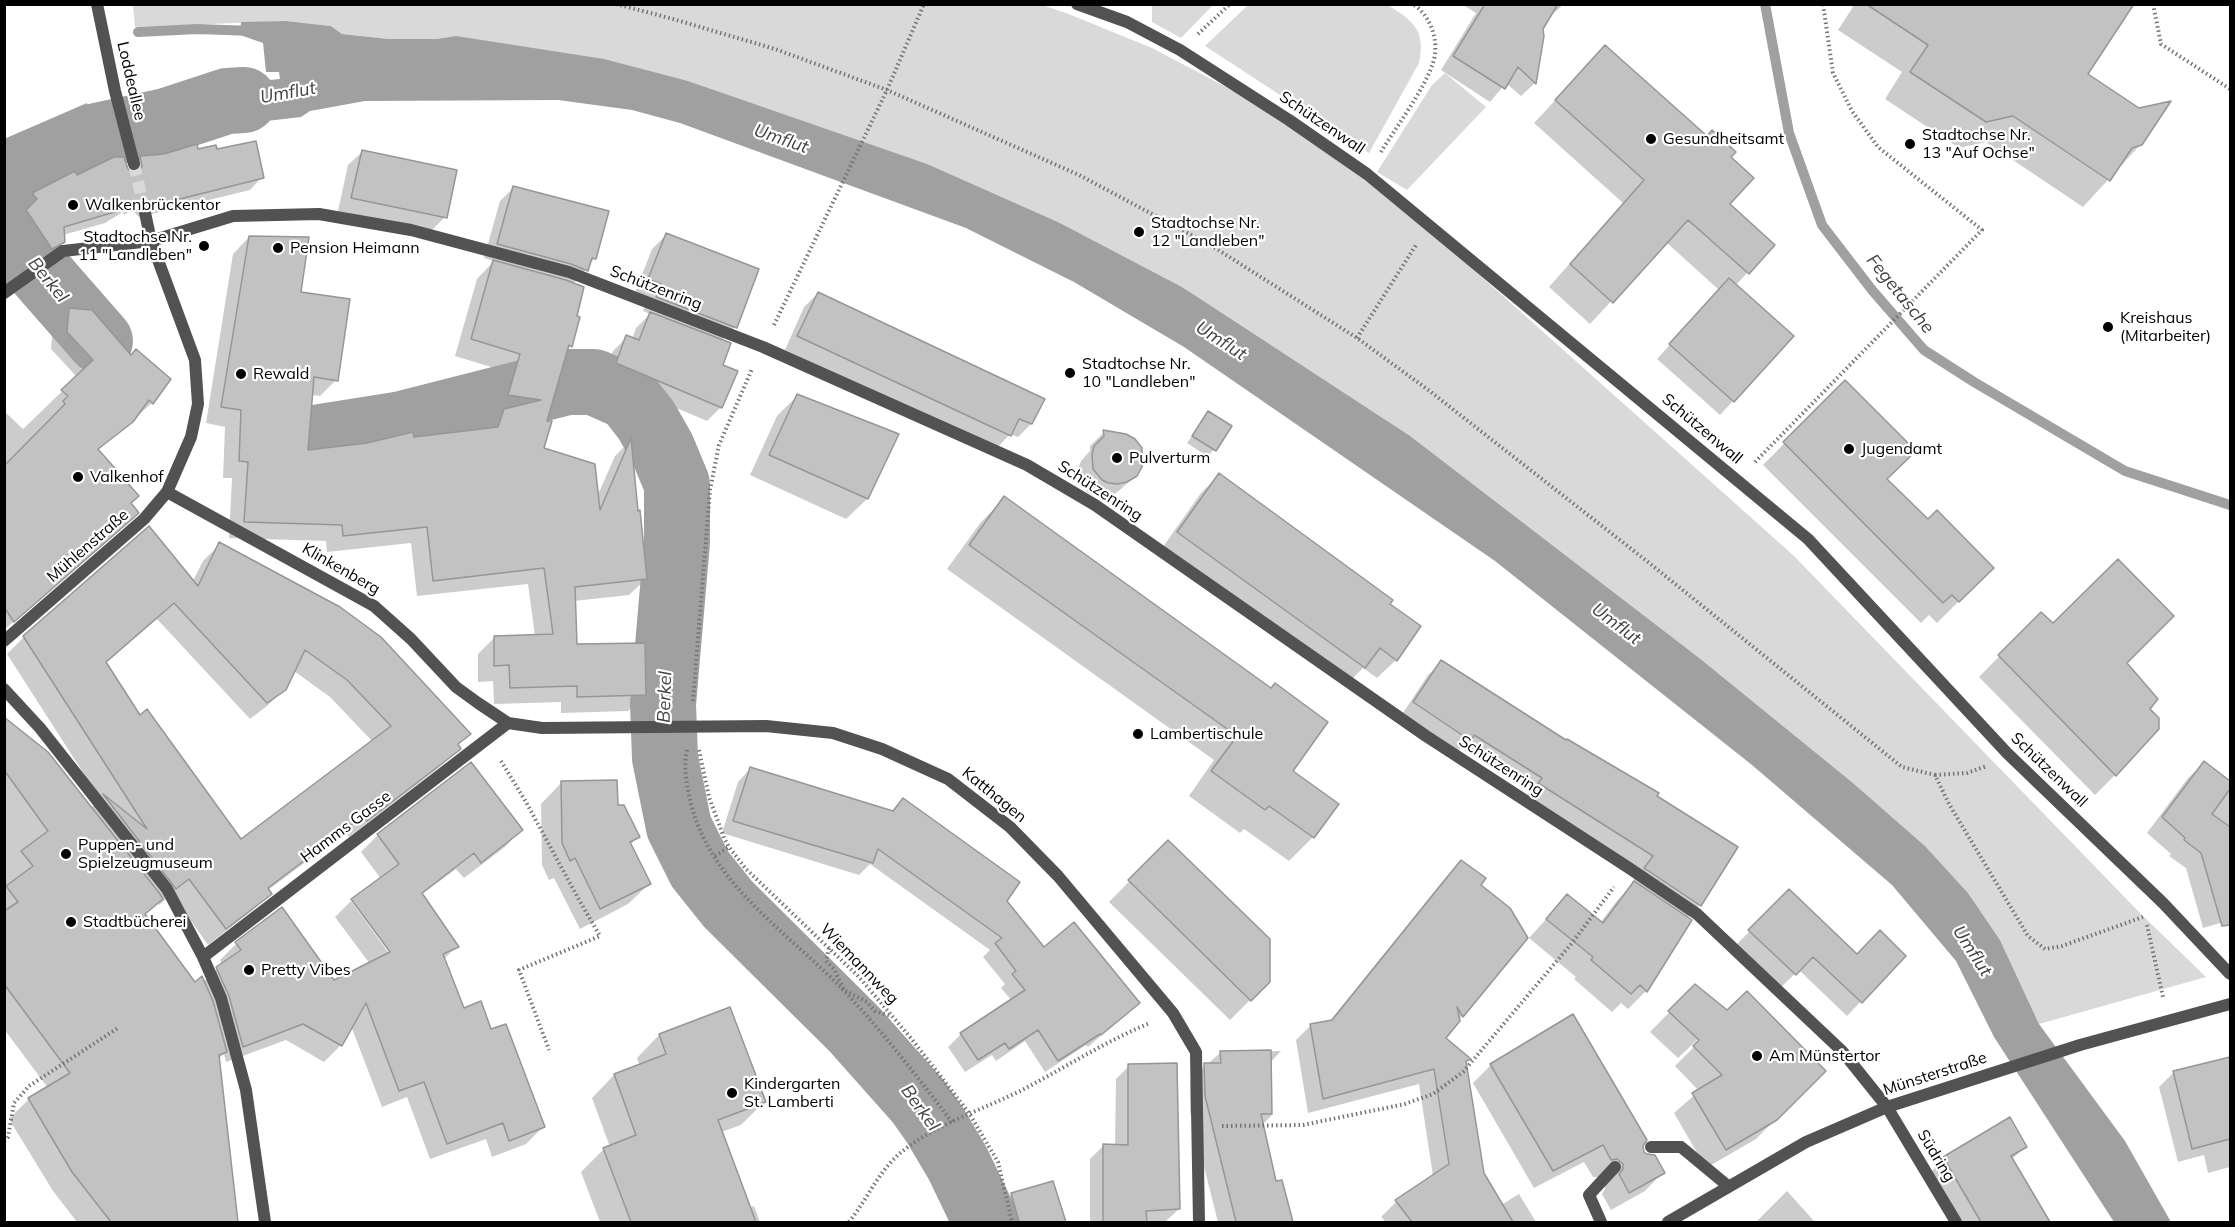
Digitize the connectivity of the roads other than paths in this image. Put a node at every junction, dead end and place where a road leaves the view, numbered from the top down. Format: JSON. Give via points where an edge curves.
{"nodes":[{"id":1,"x":97,"y":4,"type":"edge"},
{"id":2,"x":1077,"y":4,"type":"edge"},
{"id":3,"x":134,"y":164,"type":"tunnel mouth"},
{"id":4,"x":144,"y":208,"type":"tunnel mouth"},
{"id":5,"x":151,"y":241,"type":"junction"},
{"id":6,"x":4,"y":293,"type":"edge"},
{"id":7,"x":167,"y":492,"type":"junction"},
{"id":8,"x":4,"y":641,"type":"edge"},
{"id":9,"x":4,"y":689,"type":"edge"},
{"id":10,"x":508,"y":723,"type":"junction"},
{"id":11,"x":203,"y":957,"type":"junction"},
{"id":12,"x":2230,"y":974,"type":"edge"},
{"id":13,"x":2230,"y":1004,"type":"edge"},
{"id":14,"x":1887,"y":1107,"type":"junction"},
{"id":15,"x":1651,"y":1148,"type":"dead end"},
{"id":16,"x":1615,"y":1167,"type":"dead end"},
{"id":17,"x":1728,"y":1186,"type":"junction"},
{"id":18,"x":266,"y":1222,"type":"edge"},
{"id":19,"x":1199,"y":1222,"type":"edge"},
{"id":20,"x":1601,"y":1222,"type":"edge"},
{"id":21,"x":1668,"y":1222,"type":"edge"},
{"id":22,"x":1956,"y":1222,"type":"edge"}],
"edges":[{"from":1,"to":3,"type":"street","name":"Loddeallee"},
{"from":2,"to":12,"type":"street","name":"Schützenwall","via":[[1127,22],[1180,50],[1367,174],[1808,539],[2007,753],[2163,903]]},
{"from":4,"to":5,"type":"street","name":"Mühlenstraße"},
{"from":5,"to":6,"type":"street","name":"Schützenring","via":[[63,251]]},
{"from":5,"to":7,"type":"street","name":"Mühlenstraße","via":[[195,360],[198,404],[192,437]]},
{"from":5,"to":14,"type":"street","name":"Schützenring","via":[[232,216],[319,214],[411,230],[569,272],[763,347],[1027,465],[1095,505],[1416,729],[1697,914],[1842,1052]]},
{"from":7,"to":8,"type":"street","name":"Mühlenstraße","via":[[144,519]]},
{"from":7,"to":10,"type":"street","name":"Klinkenberg","via":[[374,606],[456,687]]},
{"from":9,"to":11,"type":"street","via":[[40,728],[167,889]]},
{"from":10,"to":11,"type":"street","name":"Hamms Gasse"},
{"from":10,"to":19,"type":"street","name":"Katthagen","via":[[542,728],[766,726],[834,733],[882,748],[948,779],[1010,827],[1058,876],[1173,1013],[1196,1052]]},
{"from":11,"to":18,"type":"street","via":[[220,998],[246,1090]]},
{"from":13,"to":14,"type":"street","name":"Münsterstraße","via":[[2080,1045]]},
{"from":14,"to":17,"type":"street","name":"Münsterstraße","via":[[1806,1142]]},
{"from":14,"to":22,"type":"street","name":"Südring"},
{"from":15,"to":17,"type":"street","via":[[1681,1147]]},
{"from":16,"to":20,"type":"street","via":[[1589,1195]]},
{"from":17,"to":21,"type":"street","name":"Münsterstraße"}]}
